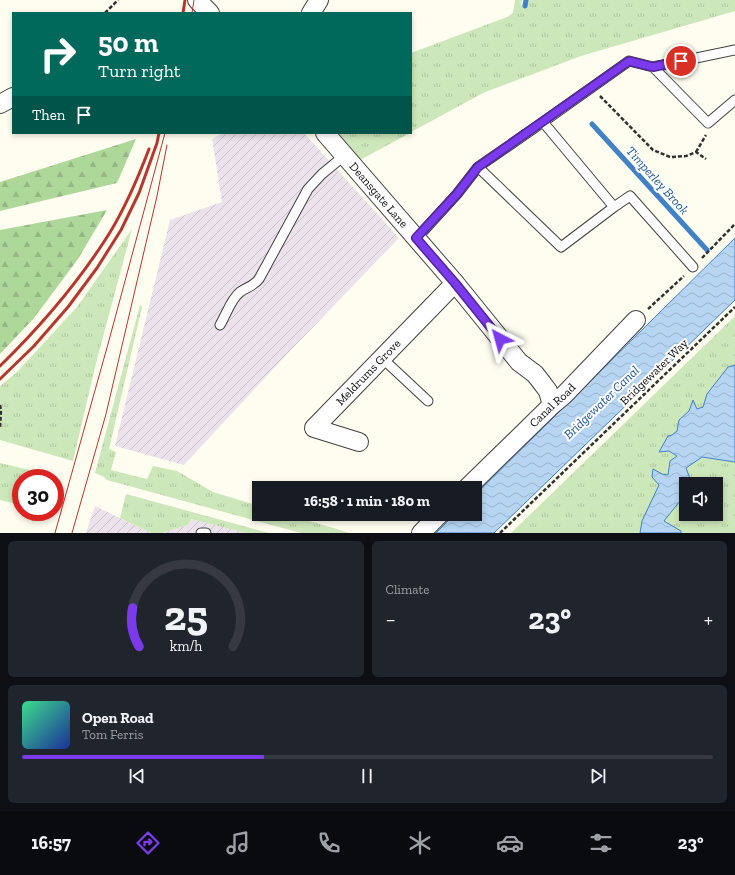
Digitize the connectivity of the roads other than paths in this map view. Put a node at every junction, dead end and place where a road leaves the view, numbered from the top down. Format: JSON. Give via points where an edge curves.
{"nodes":[{"id":1,"x":197,"y":0,"type":"edge"},
{"id":2,"x":319,"y":0,"type":"edge"},
{"id":3,"x":209,"y":12,"type":"edge"},
{"id":4,"x":312,"y":12,"type":"edge"},
{"id":5,"x":735,"y":50,"type":"edge"},
{"id":6,"x":653,"y":67,"type":"junction"},
{"id":7,"x":12,"y":98,"type":"edge"},
{"id":8,"x":735,"y":100,"type":"edge"},
{"id":9,"x":0,"y":104,"type":"edge"},
{"id":10,"x":543,"y":122,"type":"junction"},
{"id":11,"x":326,"y":134,"type":"edge"},
{"id":12,"x":345,"y":156,"type":"junction"},
{"id":13,"x":478,"y":167,"type":"junction"},
{"id":14,"x":614,"y":207,"type":"junction"},
{"id":15,"x":416,"y":238,"type":"junction"},
{"id":16,"x":694,"y":267,"type":"dead end"},
{"id":17,"x":455,"y":283,"type":"junction"},
{"id":18,"x":636,"y":320,"type":"dead end"},
{"id":19,"x":220,"y":325,"type":"dead end"},
{"id":20,"x":382,"y":358,"type":"junction"},
{"id":21,"x":428,"y":401,"type":"dead end"},
{"id":22,"x":552,"y":405,"type":"junction"},
{"id":23,"x":359,"y":442,"type":"dead end"},
{"id":24,"x":474,"y":481,"type":"edge"},
{"id":25,"x":433,"y":521,"type":"edge"},
{"id":26,"x":201,"y":533,"type":"edge"},
{"id":27,"x":206,"y":533,"type":"edge"},
{"id":28,"x":421,"y":533,"type":"edge"}],
"edges":[{"from":1,"to":3,"type":"street"},
{"from":2,"to":4,"type":"street"},
{"from":5,"to":6,"type":"lane"},
{"from":6,"to":8,"type":"lane","via":[[708,122]]},
{"from":6,"to":10,"type":"lane","via":[[629,61]]},
{"from":7,"to":9,"type":"street"},
{"from":10,"to":13,"type":"lane"},
{"from":10,"to":14,"type":"lane"},
{"from":11,"to":12,"type":"street","name":"Deansgate Lane"},
{"from":12,"to":15,"type":"street","name":"Deansgate Lane"},
{"from":12,"to":19,"type":"lane","via":[[308,189],[259,280],[236,296]]},
{"from":13,"to":14,"type":"lane","via":[[561,247]]},
{"from":13,"to":15,"type":"lane"},
{"from":14,"to":16,"type":"lane","via":[[630,196]]},
{"from":15,"to":17,"type":"street","name":"Deansgate Lane"},
{"from":17,"to":20,"type":"street","name":"Meldrums Grove"},
{"from":17,"to":22,"type":"street","name":"Deansgate Lane","via":[[519,362],[535,374],[548,391]]},
{"from":18,"to":22,"type":"street","name":"Canal Road"},
{"from":20,"to":21,"type":"lane"},
{"from":20,"to":23,"type":"street","name":"Meldrums Grove","via":[[314,428]]},
{"from":22,"to":24,"type":"street","name":"Canal Road"},
{"from":25,"to":28,"type":"street"},
{"from":26,"to":27,"type":"lane"}]}
